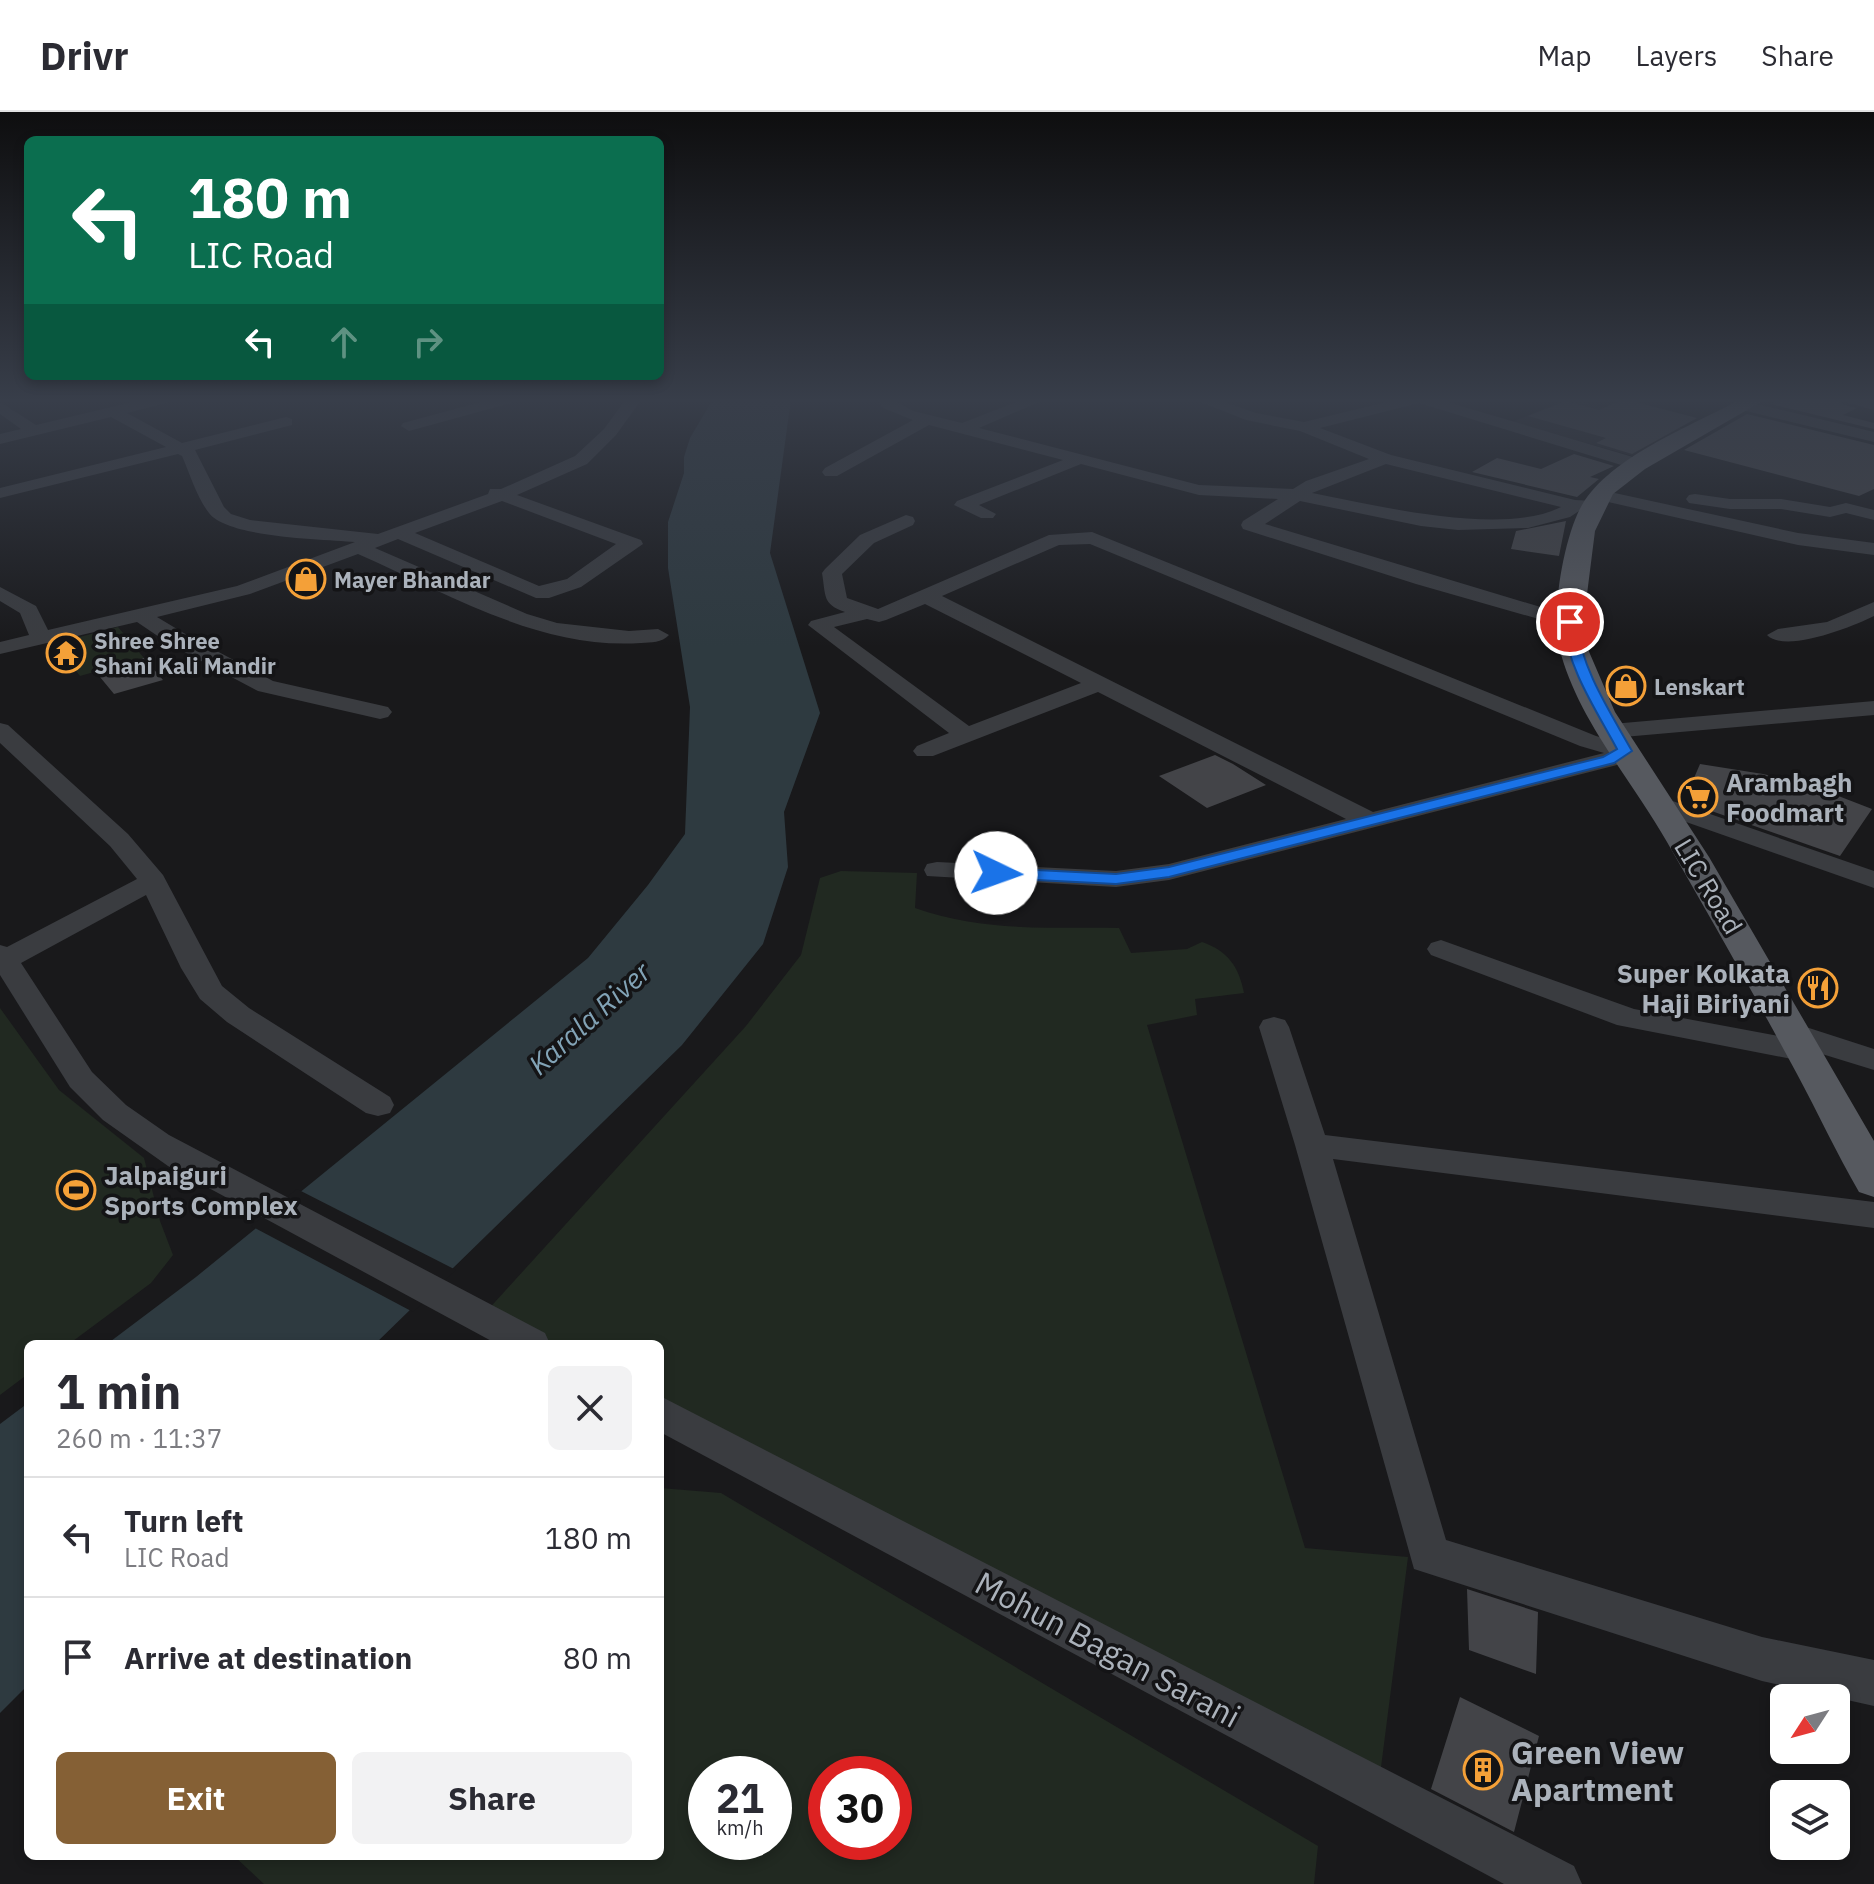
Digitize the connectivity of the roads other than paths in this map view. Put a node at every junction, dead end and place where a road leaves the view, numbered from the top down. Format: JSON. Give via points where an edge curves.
{"nodes":[{"id":1,"x":46,"y":482,"type":"edge"},
{"id":2,"x":203,"y":482,"type":"edge"},
{"id":3,"x":525,"y":482,"type":"edge"},
{"id":4,"x":529,"y":482,"type":"edge"},
{"id":5,"x":1022,"y":482,"type":"edge"},
{"id":6,"x":1165,"y":482,"type":"edge"},
{"id":7,"x":1321,"y":482,"type":"edge"},
{"id":8,"x":1595,"y":482,"type":"edge"},
{"id":9,"x":1604,"y":482,"type":"edge"},
{"id":10,"x":1607,"y":483,"type":"junction"},
{"id":11,"x":0,"y":493,"type":"edge"},
{"id":12,"x":499,"y":494,"type":"junction"},
{"id":13,"x":1298,"y":495,"type":"junction"},
{"id":14,"x":987,"y":514,"type":"dead end"},
{"id":15,"x":1874,"y":515,"type":"edge"},
{"id":16,"x":906,"y":521,"type":"dead end"},
{"id":17,"x":399,"y":533,"type":"junction"},
{"id":18,"x":367,"y":544,"type":"junction"},
{"id":19,"x":1874,"y":549,"type":"edge"},
{"id":20,"x":0,"y":593,"type":"edge"},
{"id":21,"x":926,"y":596,"type":"junction"},
{"id":22,"x":1874,"y":608,"type":"edge"},
{"id":23,"x":29,"y":610,"type":"junction"},
{"id":24,"x":868,"y":612,"type":"junction"},
{"id":25,"x":141,"y":615,"type":"junction"},
{"id":26,"x":1570,"y":622,"type":"junction"},
{"id":27,"x":82,"y":625,"type":"junction"},
{"id":28,"x":658,"y":635,"type":"dead end"},
{"id":29,"x":1778,"y":635,"type":"dead end"},
{"id":30,"x":40,"y":636,"type":"junction"},
{"id":31,"x":0,"y":646,"type":"edge"},
{"id":32,"x":1101,"y":683,"type":"junction"},
{"id":33,"x":1874,"y":708,"type":"edge"},
{"id":34,"x":380,"y":712,"type":"dead end"},
{"id":35,"x":0,"y":730,"type":"edge"},
{"id":36,"x":966,"y":735,"type":"junction"},
{"id":37,"x":1618,"y":741,"type":"junction"},
{"id":38,"x":925,"y":751,"type":"dead end"},
{"id":39,"x":1661,"y":805,"type":"junction"},
{"id":40,"x":1368,"y":820,"type":"junction"},
{"id":41,"x":937,"y":870,"type":"dead end"},
{"id":42,"x":1874,"y":880,"type":"edge"},
{"id":43,"x":153,"y":881,"type":"junction"},
{"id":44,"x":1441,"y":949,"type":"dead end"},
{"id":45,"x":5,"y":969,"type":"edge"},
{"id":46,"x":1274,"y":1027,"type":"dead end"},
{"id":47,"x":1802,"y":1044,"type":"junction"},
{"id":48,"x":1874,"y":1060,"type":"edge"},
{"id":49,"x":378,"y":1105,"type":"dead end"},
{"id":50,"x":1312,"y":1145,"type":"junction"},
{"id":51,"x":1874,"y":1181,"type":"edge"},
{"id":52,"x":1874,"y":1215,"type":"edge"},
{"id":53,"x":523,"y":1340,"type":"edge"},
{"id":54,"x":664,"y":1415,"type":"edge"},
{"id":55,"x":1874,"y":1683,"type":"edge"},
{"id":56,"x":1556,"y":1884,"type":"edge"}],
"edges":[{"from":1,"to":11,"type":"street"},
{"from":2,"to":18,"type":"street","via":[[225,518]]},
{"from":3,"to":12,"type":"street"},
{"from":4,"to":12,"type":"street"},
{"from":5,"to":14,"type":"street","via":[[963,505]]},
{"from":6,"to":13,"type":"street","via":[[1199,490]]},
{"from":7,"to":13,"type":"street"},
{"from":8,"to":10,"type":"street"},
{"from":9,"to":10,"type":"street"},
{"from":10,"to":13,"type":"street","via":[[1564,513],[1528,522],[1421,520]]},
{"from":10,"to":15,"type":"street","via":[[1712,502],[1772,503],[1830,512],[1846,508]]},
{"from":10,"to":19,"type":"street","via":[[1798,539]]},
{"from":10,"to":26,"type":"main road","name":"LIC Road","via":[[1581,531]]},
{"from":12,"to":17,"type":"street"},
{"from":12,"to":17,"type":"street","via":[[632,543],[565,588],[545,593]]},
{"from":12,"to":18,"type":"street"},
{"from":13,"to":26,"type":"street","via":[[1250,525]]},
{"from":16,"to":24,"type":"street","via":[[867,539],[832,573],[837,602]]},
{"from":17,"to":18,"type":"street"},
{"from":18,"to":25,"type":"street","via":[[243,590]]},
{"from":18,"to":27,"type":"street","via":[[241,588]]},
{"from":18,"to":28,"type":"street","via":[[520,618],[554,629]]},
{"from":20,"to":23,"type":"street"},
{"from":21,"to":24,"type":"street","via":[[879,616]]},
{"from":21,"to":32,"type":"street"},
{"from":21,"to":37,"type":"street","via":[[1056,539],[1092,538],[1588,741]]},
{"from":22,"to":29,"type":"street","via":[[1832,628]]},
{"from":23,"to":27,"type":"street"},
{"from":23,"to":30,"type":"street"},
{"from":24,"to":36,"type":"street","via":[[818,625]]},
{"from":25,"to":30,"type":"street"},
{"from":25,"to":34,"type":"street","via":[[266,686]]},
{"from":26,"to":37,"type":"main road","name":"LIC Road","via":[[1573,647]]},
{"from":27,"to":30,"type":"street"},
{"from":30,"to":31,"type":"street"},
{"from":32,"to":36,"type":"street"},
{"from":32,"to":40,"type":"street"},
{"from":33,"to":37,"type":"street"},
{"from":35,"to":43,"type":"street","via":[[119,840]]},
{"from":36,"to":38,"type":"street"},
{"from":37,"to":39,"type":"main road","name":"LIC Road"},
{"from":37,"to":40,"type":"street","via":[[1608,760]]},
{"from":39,"to":42,"type":"street"},
{"from":39,"to":47,"type":"main road","name":"LIC Road"},
{"from":40,"to":41,"type":"street","via":[[1232,858],[1116,879]]},
{"from":43,"to":45,"type":"street"},
{"from":43,"to":49,"type":"street","via":[[211,992]]},
{"from":44,"to":47,"type":"street","via":[[1628,1018]]},
{"from":45,"to":53,"type":"street","via":[[73,1069],[127,1122],[173,1152]]},
{"from":46,"to":50,"type":"street"},
{"from":47,"to":48,"type":"street"},
{"from":47,"to":51,"type":"main road","name":"LIC Road"},
{"from":50,"to":52,"type":"street"},
{"from":50,"to":55,"type":"street","via":[[1429,1555],[1762,1659]]},
{"from":54,"to":56,"type":"street","name":"Mohun Bagan Sarani"}]}
